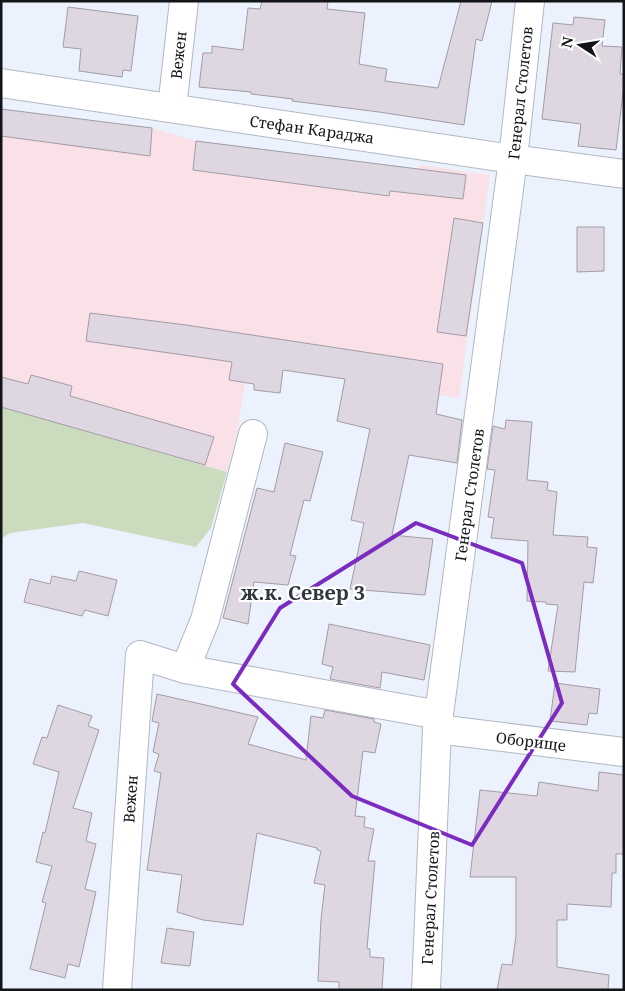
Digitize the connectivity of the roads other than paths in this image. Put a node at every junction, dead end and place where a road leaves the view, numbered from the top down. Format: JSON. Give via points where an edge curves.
{"nodes":[{"id":1,"x":184,"y":1,"type":"edge"},
{"id":2,"x":530,"y":1,"type":"edge"},
{"id":3,"x":1,"y":83,"type":"edge"},
{"id":4,"x":172,"y":108,"type":"junction"},
{"id":5,"x":513,"y":159,"type":"junction"},
{"id":6,"x":624,"y":174,"type":"edge"},
{"id":7,"x":253,"y":434,"type":"dead end"},
{"id":8,"x":185,"y":669,"type":"junction"},
{"id":9,"x":438,"y":722,"type":"junction"},
{"id":10,"x":624,"y":752,"type":"edge"},
{"id":11,"x":117,"y":990,"type":"edge"},
{"id":12,"x":426,"y":990,"type":"edge"}],
"edges":[{"from":1,"to":4,"type":"street","name":"Вежен"},
{"from":2,"to":5,"type":"street","name":"Генерал Столетов"},
{"from":3,"to":4,"type":"street","name":"Стефан Караджа"},
{"from":4,"to":5,"type":"street","name":"Стефан Караджа"},
{"from":5,"to":6,"type":"street","name":"Стефан Караджа"},
{"from":5,"to":9,"type":"street","name":"Генерал Столетов"},
{"from":7,"to":8,"type":"street","via":[[205,620]]},
{"from":8,"to":9,"type":"street","name":"Вежен"},
{"from":8,"to":11,"type":"street","name":"Вежен","via":[[140,655]]},
{"from":9,"to":10,"type":"street","name":"Оборище"},
{"from":9,"to":12,"type":"street","name":"Генерал Столетов"}]}
